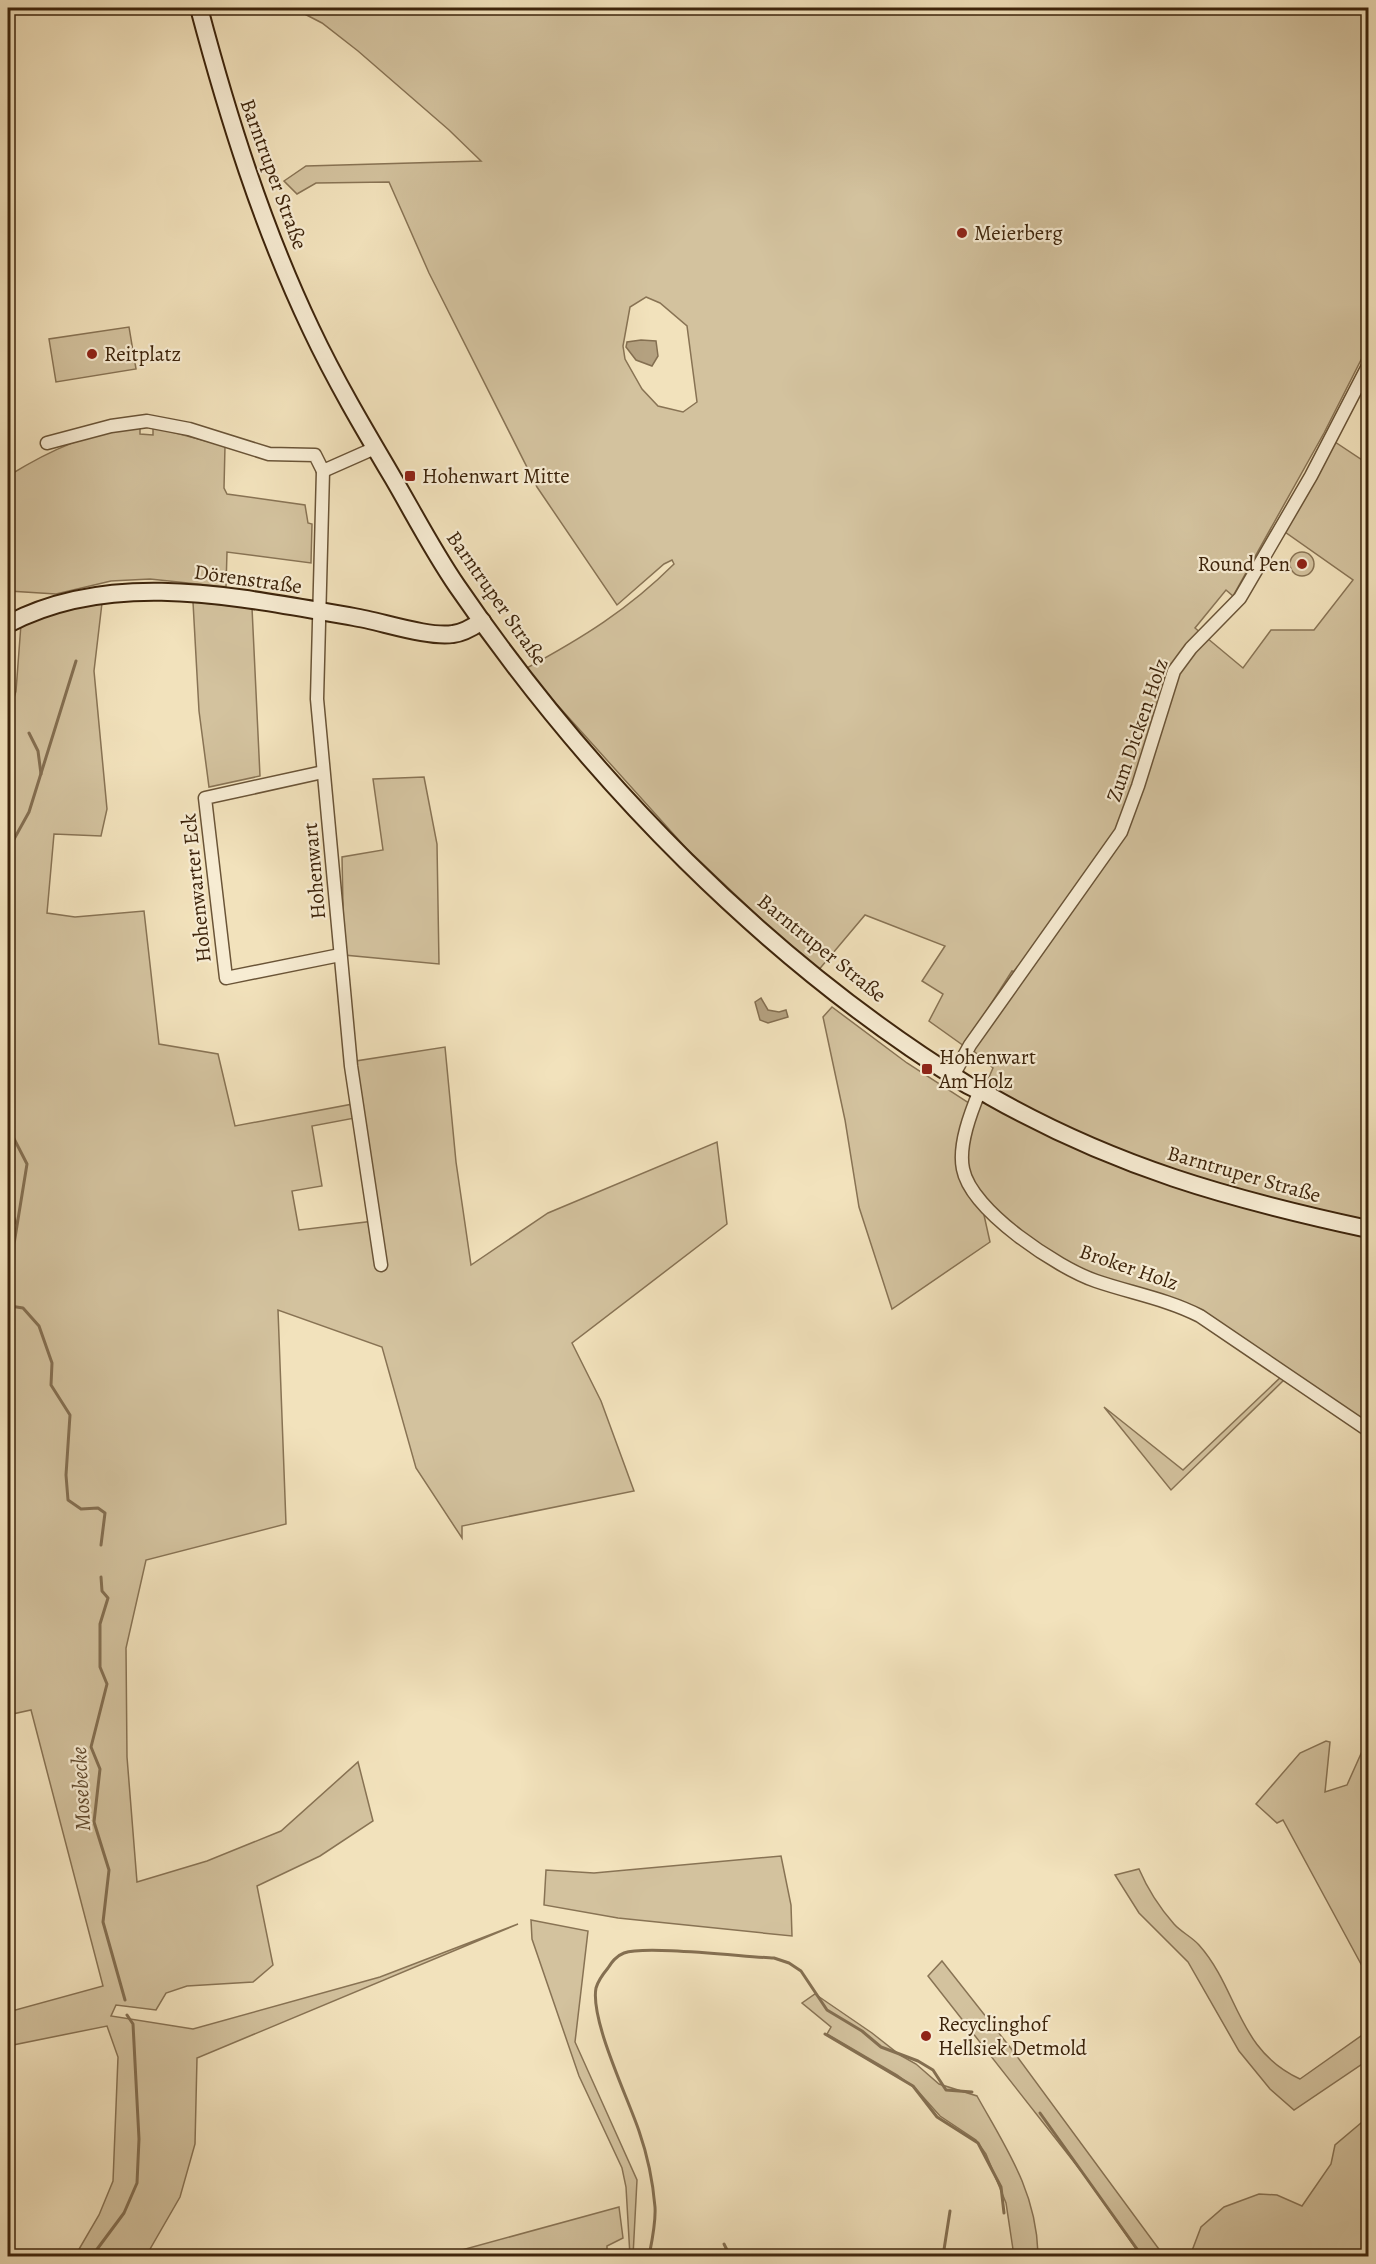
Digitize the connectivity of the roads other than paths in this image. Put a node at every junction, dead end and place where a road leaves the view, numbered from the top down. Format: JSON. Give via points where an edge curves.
{"nodes":[{"id":1,"x":199,"y":8,"type":"edge"},
{"id":2,"x":1368,"y":366,"type":"edge"},
{"id":3,"x":47,"y":443,"type":"dead end"},
{"id":4,"x":375,"y":448,"type":"junction"},
{"id":5,"x":323,"y":471,"type":"junction"},
{"id":6,"x":320,"y":611,"type":"junction"},
{"id":7,"x":482,"y":621,"type":"junction"},
{"id":8,"x":8,"y":624,"type":"edge"},
{"id":9,"x":323,"y":772,"type":"junction"},
{"id":10,"x":340,"y":955,"type":"junction"},
{"id":11,"x":954,"y":1074,"type":"junction"},
{"id":12,"x":980,"y":1090,"type":"junction"},
{"id":13,"x":1368,"y":1229,"type":"edge"},
{"id":14,"x":381,"y":1265,"type":"dead end"},
{"id":15,"x":1368,"y":1430,"type":"edge"}],
"edges":[{"from":1,"to":4,"type":"main road","name":"Barntruper Straße","via":[[223,100],[265,219],[311,330]]},
{"from":2,"to":11,"type":"street","name":"Zum Dicken Holz","via":[[1240,598],[1174,671],[1121,832]]},
{"from":3,"to":5,"type":"street","via":[[111,426],[157,422],[269,454],[315,455]]},
{"from":4,"to":5,"type":"street"},
{"from":4,"to":7,"type":"main road","name":"Barntruper Straße","via":[[453,581]]},
{"from":5,"to":6,"type":"street","name":"Hohenwart"},
{"from":6,"to":7,"type":"main road","name":"Dörenstraße","via":[[438,634],[459,633]]},
{"from":6,"to":8,"type":"main road","name":"Dörenstraße","via":[[195,593],[133,592],[52,606]]},
{"from":6,"to":9,"type":"street","name":"Hohenwart","via":[[317,699]]},
{"from":7,"to":11,"type":"main road","name":"Barntruper Straße","via":[[588,756],[710,883],[840,994]]},
{"from":9,"to":10,"type":"street","name":"Hohenwart"},
{"from":9,"to":10,"type":"street","name":"Hohenwarter Eck","via":[[205,798],[226,978]]},
{"from":10,"to":14,"type":"street","name":"Hohenwart","via":[[351,1066]]},
{"from":11,"to":12,"type":"main road","name":"Barntruper Straße"},
{"from":12,"to":13,"type":"main road","name":"Barntruper Straße","via":[[1066,1136],[1168,1178],[1256,1204]]},
{"from":12,"to":15,"type":"street","name":"Broker Holz","via":[[964,1142],[963,1169],[980,1201],[1007,1226],[1095,1281],[1178,1304],[1200,1316]]}]}
